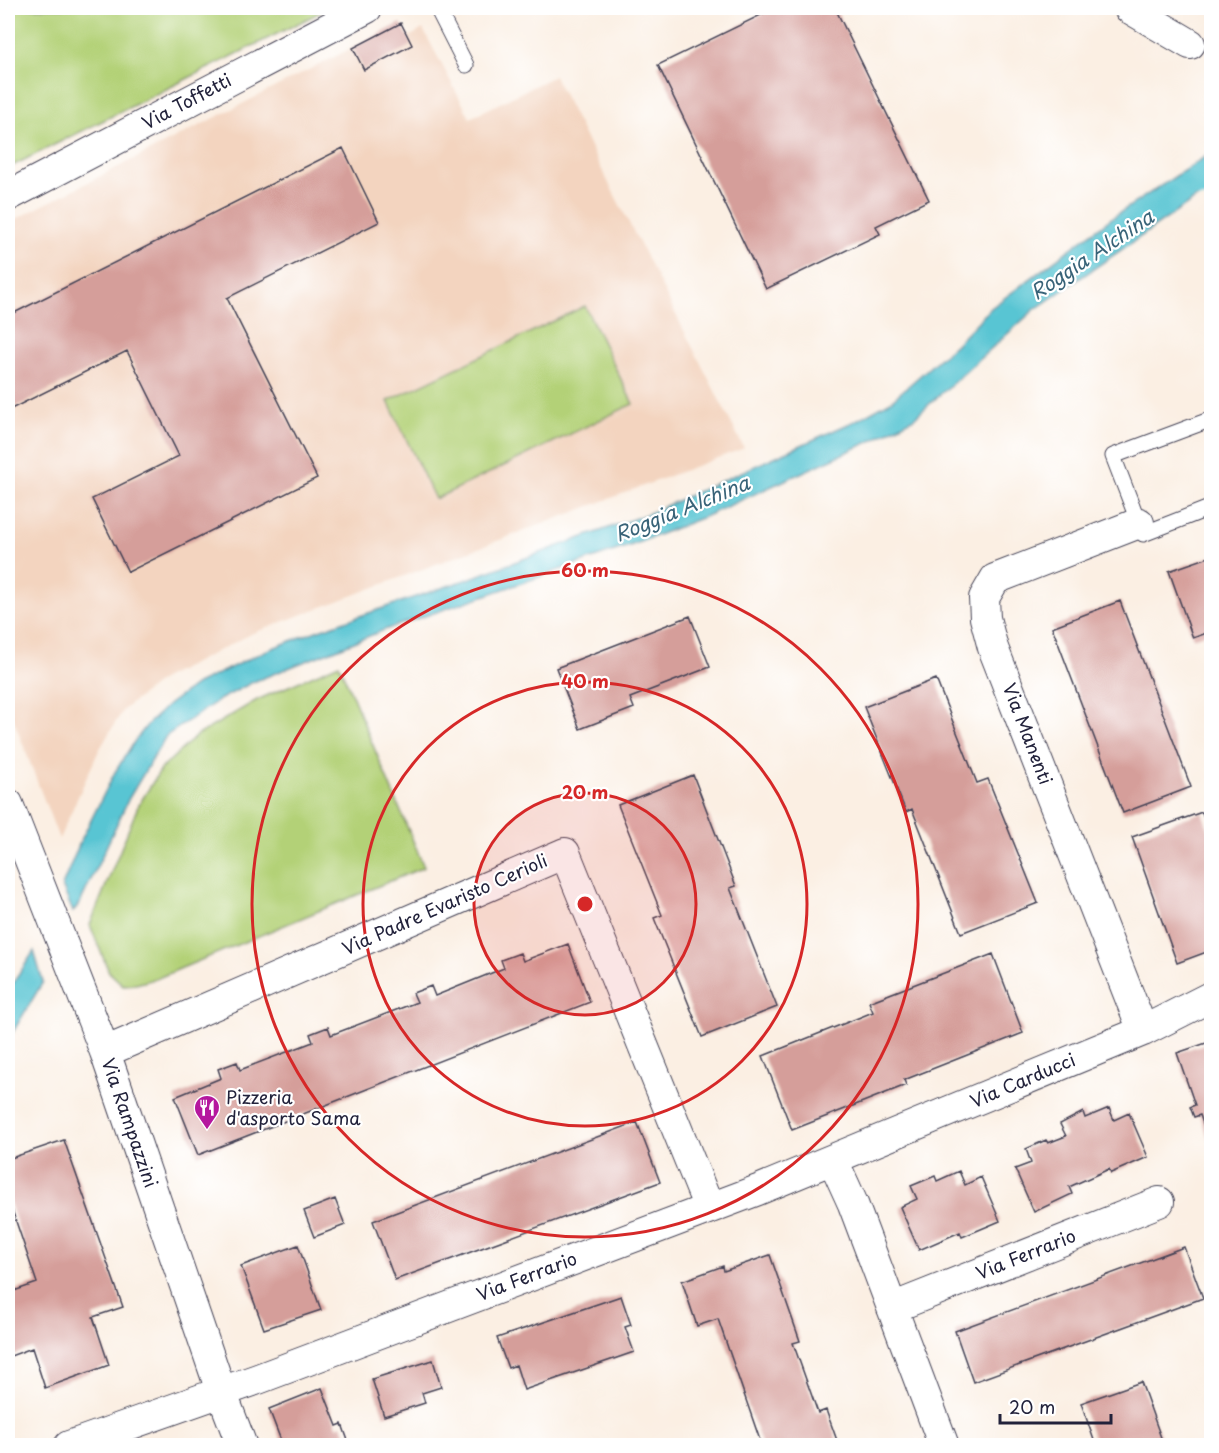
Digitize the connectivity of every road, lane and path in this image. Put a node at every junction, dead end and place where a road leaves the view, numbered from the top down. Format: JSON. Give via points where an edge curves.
{"nodes":[{"id":1,"x":367,"y":8,"type":"edge"},
{"id":2,"x":437,"y":8,"type":"edge"},
{"id":3,"x":1129,"y":8,"type":"edge"},
{"id":4,"x":1190,"y":44,"type":"dead end"},
{"id":5,"x":466,"y":65,"type":"dead end"},
{"id":6,"x":8,"y":196,"type":"edge"},
{"id":7,"x":1212,"y":419,"type":"edge"},
{"id":8,"x":1212,"y":507,"type":"edge"},
{"id":9,"x":1139,"y":523,"type":"junction"},
{"id":10,"x":8,"y":804,"type":"edge"},
{"id":11,"x":1212,"y":996,"type":"edge"},
{"id":12,"x":1143,"y":1031,"type":"junction"},
{"id":13,"x":105,"y":1052,"type":"junction"},
{"id":14,"x":833,"y":1160,"type":"junction"},
{"id":15,"x":1159,"y":1202,"type":"dead end"},
{"id":16,"x":709,"y":1208,"type":"junction"},
{"id":17,"x":892,"y":1308,"type":"junction"},
{"id":18,"x":221,"y":1391,"type":"junction"},
{"id":19,"x":69,"y":1446,"type":"edge"},
{"id":20,"x":242,"y":1446,"type":"edge"},
{"id":21,"x":944,"y":1446,"type":"edge"}],
"edges":[{"from":1,"to":6,"type":"street","name":"Via Toffetti"},
{"from":2,"to":5,"type":"lane"},
{"from":3,"to":4,"type":"street"},
{"from":7,"to":9,"type":"lane","via":[[1113,456]]},
{"from":8,"to":9,"type":"lane","via":[[1143,534]]},
{"from":9,"to":12,"type":"street","name":"Via Manenti","via":[[995,579],[984,598],[993,648]]},
{"from":10,"to":13,"type":"street","name":"Via Rampazzini"},
{"from":11,"to":12,"type":"street","name":"Via Carducci"},
{"from":12,"to":14,"type":"street","name":"Via Carducci"},
{"from":13,"to":16,"type":"street","name":"Via Padre Evaristo Cerioli","via":[[565,853]]},
{"from":13,"to":18,"type":"street","name":"Via Rampazzini"},
{"from":14,"to":16,"type":"street","name":"Via Ferrario"},
{"from":14,"to":17,"type":"street"},
{"from":15,"to":17,"type":"street","name":"Via Ferrario"},
{"from":16,"to":18,"type":"street","name":"Via Ferrario"},
{"from":17,"to":21,"type":"street"},
{"from":18,"to":19,"type":"street","name":"Via Ferrario"},
{"from":18,"to":20,"type":"street","name":"Via Rampazzini"}]}
